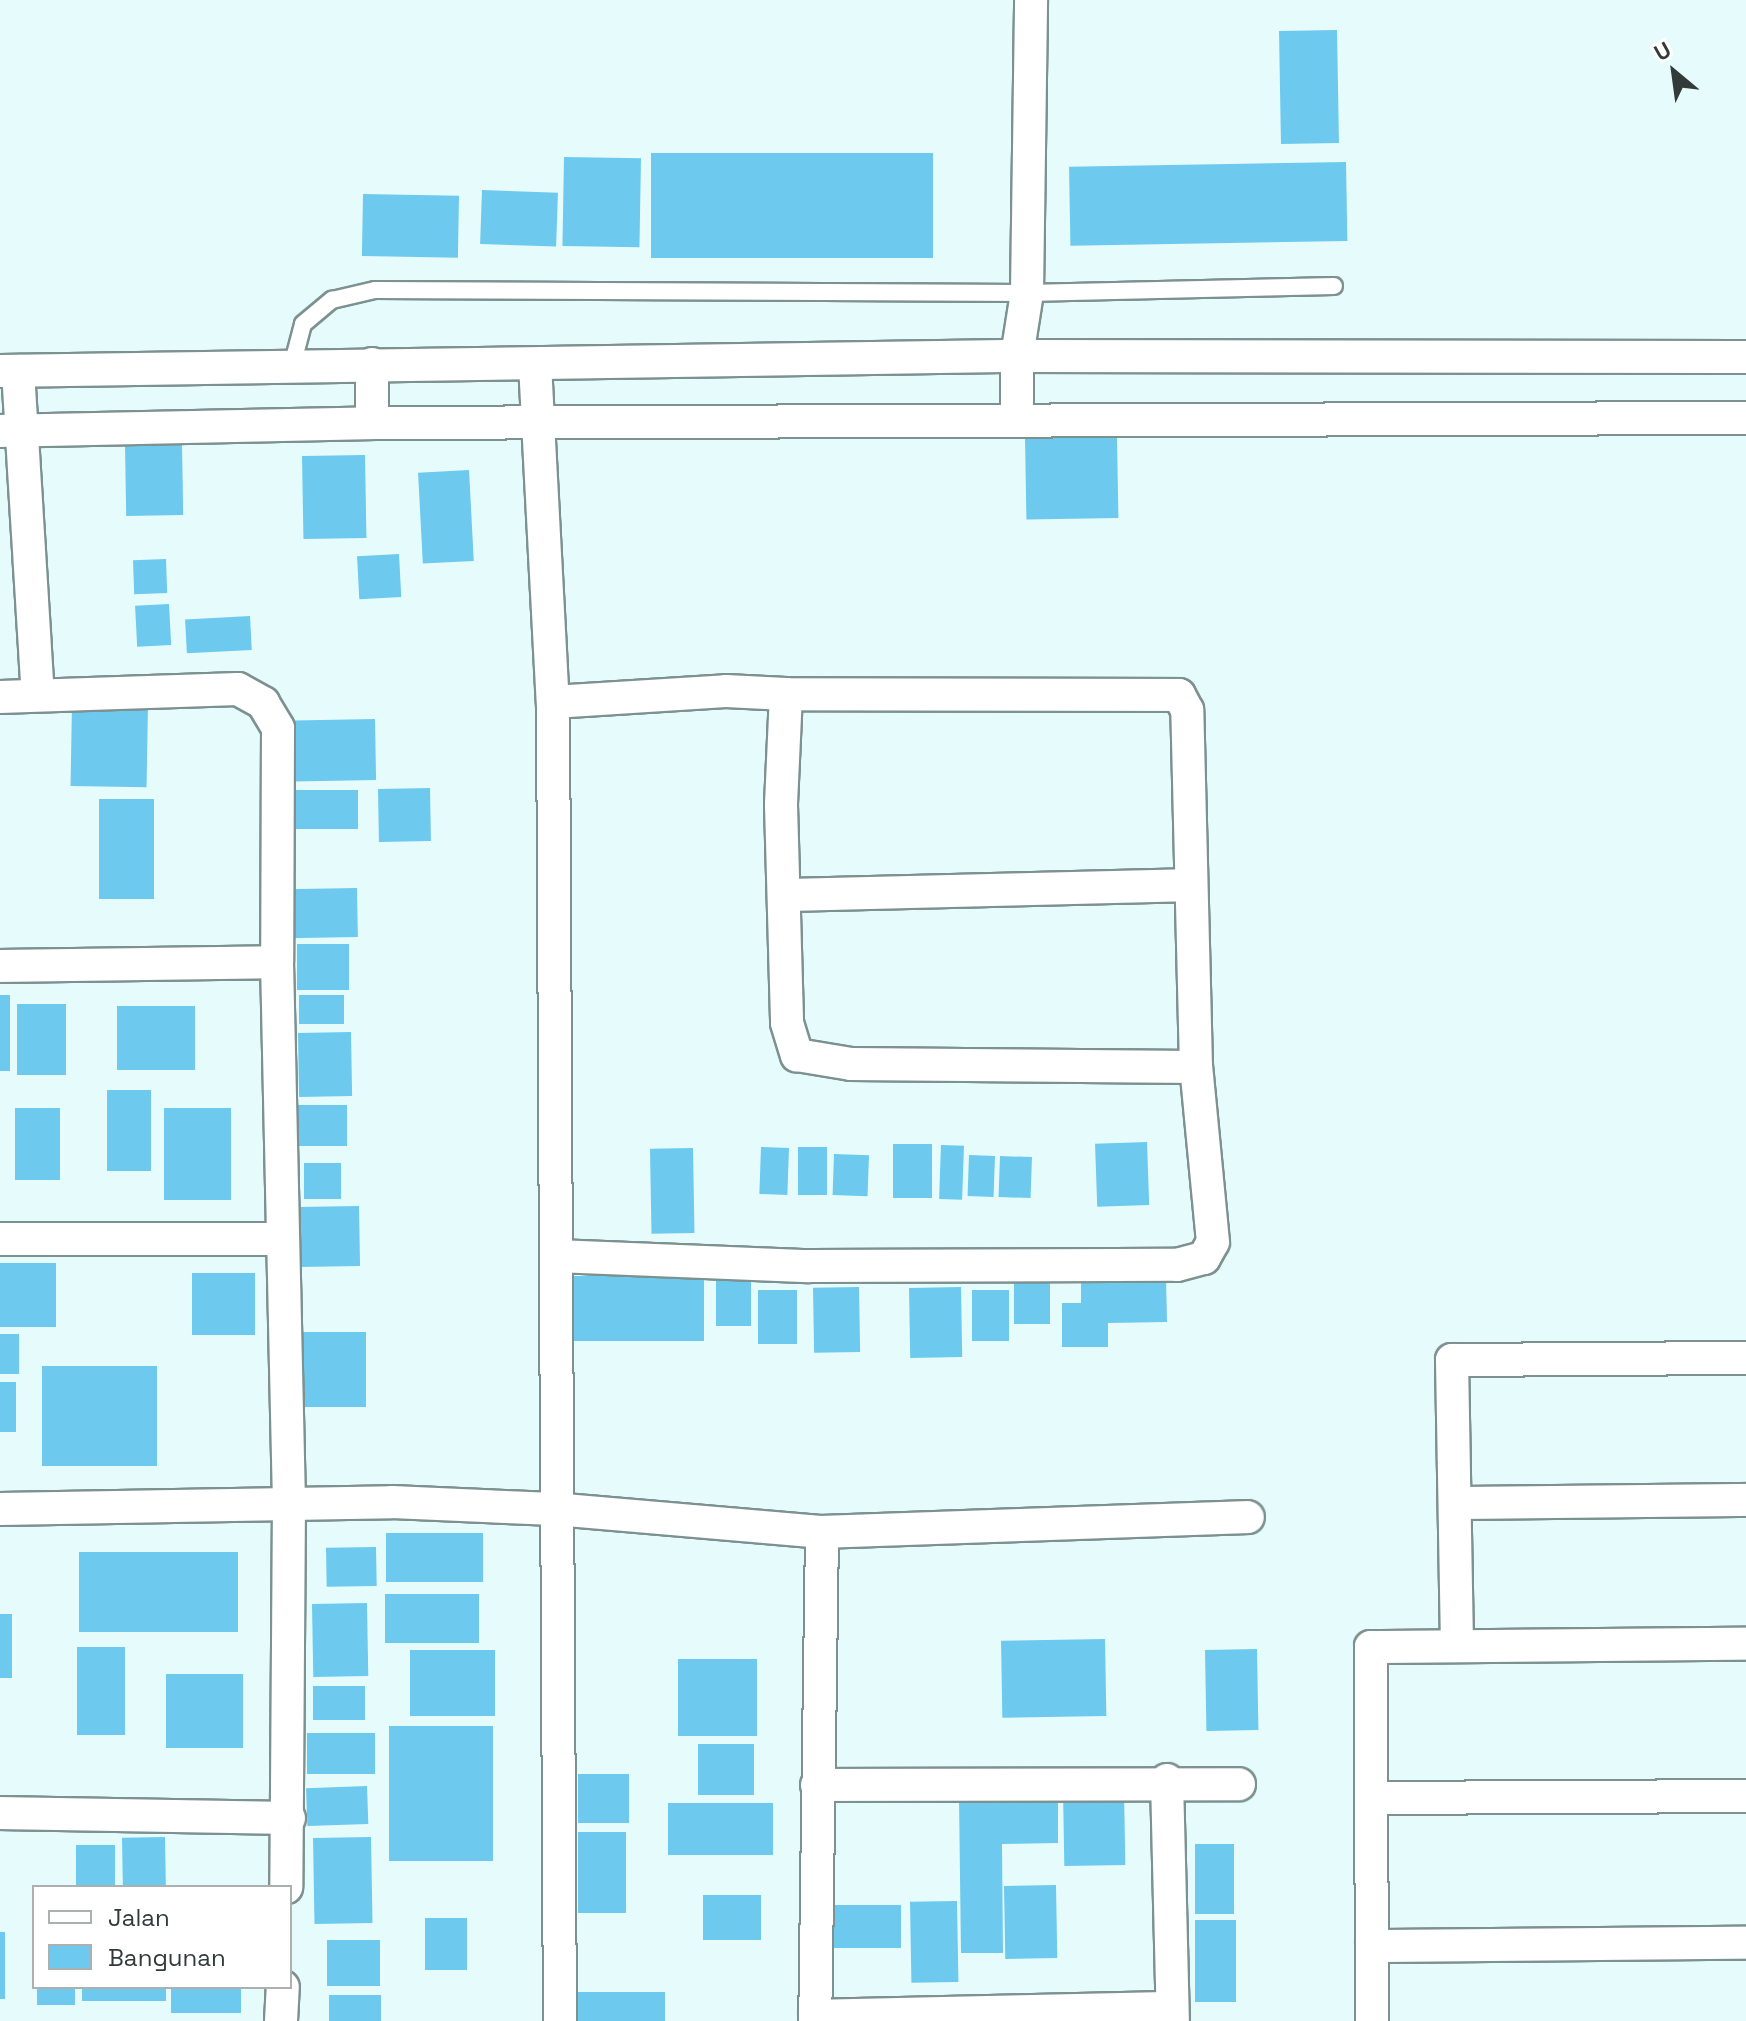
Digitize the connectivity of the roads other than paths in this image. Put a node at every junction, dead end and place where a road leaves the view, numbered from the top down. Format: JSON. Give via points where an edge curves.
{"nodes":[{"id":1,"x":1031,"y":0,"type":"edge"},
{"id":2,"x":1334,"y":286,"type":"dead end"},
{"id":3,"x":1027,"y":293,"type":"junction"},
{"id":4,"x":1017,"y":356,"type":"junction"},
{"id":5,"x":1746,"y":357,"type":"edge"},
{"id":6,"x":372,"y":364,"type":"junction"},
{"id":7,"x":535,"y":364,"type":"junction"},
{"id":8,"x":292,"y":366,"type":"junction"},
{"id":9,"x":9,"y":371,"type":"edge"},
{"id":10,"x":1017,"y":418,"type":"junction"},
{"id":11,"x":1746,"y":418,"type":"edge"},
{"id":12,"x":372,"y":423,"type":"junction"},
{"id":13,"x":536,"y":426,"type":"junction"},
{"id":14,"x":10,"y":430,"type":"edge"},
{"id":15,"x":38,"y":694,"type":"junction"},
{"id":16,"x":786,"y":694,"type":"junction"},
{"id":17,"x":0,"y":697,"type":"edge"},
{"id":18,"x":553,"y":702,"type":"junction"},
{"id":19,"x":1189,"y":885,"type":"junction"},
{"id":20,"x":784,"y":895,"type":"junction"},
{"id":21,"x":277,"y":962,"type":"junction"},
{"id":22,"x":0,"y":966,"type":"edge"},
{"id":23,"x":1196,"y":1067,"type":"junction"},
{"id":24,"x":0,"y":1239,"type":"edge"},
{"id":25,"x":283,"y":1239,"type":"junction"},
{"id":26,"x":556,"y":1256,"type":"junction"},
{"id":27,"x":1746,"y":1358,"type":"edge"},
{"id":28,"x":1746,"y":1500,"type":"edge"},
{"id":29,"x":289,"y":1502,"type":"junction"},
{"id":30,"x":1455,"y":1503,"type":"junction"},
{"id":31,"x":0,"y":1509,"type":"edge"},
{"id":32,"x":554,"y":1509,"type":"junction"},
{"id":33,"x":1248,"y":1517,"type":"dead end"},
{"id":34,"x":822,"y":1532,"type":"junction"},
{"id":35,"x":1746,"y":1644,"type":"edge"},
{"id":36,"x":1457,"y":1646,"type":"junction"},
{"id":37,"x":1167,"y":1780,"type":"junction"},
{"id":38,"x":1239,"y":1784,"type":"dead end"},
{"id":39,"x":817,"y":1785,"type":"junction"},
{"id":40,"x":1746,"y":1796,"type":"edge"},
{"id":41,"x":1372,"y":1798,"type":"junction"},
{"id":42,"x":0,"y":1813,"type":"edge"},
{"id":43,"x":289,"y":1818,"type":"junction"},
{"id":44,"x":286,"y":1885,"type":"edge"},
{"id":45,"x":1746,"y":1943,"type":"edge"},
{"id":46,"x":1372,"y":1946,"type":"junction"},
{"id":47,"x":283,"y":1989,"type":"edge"},
{"id":48,"x":1173,"y":2015,"type":"edge"},
{"id":49,"x":815,"y":2019,"type":"edge"},
{"id":50,"x":281,"y":2021,"type":"edge"},
{"id":51,"x":560,"y":2021,"type":"edge"},
{"id":52,"x":1372,"y":2021,"type":"edge"}],
"edges":[{"from":1,"to":3,"type":"street"},
{"from":2,"to":3,"type":"lane"},
{"from":3,"to":4,"type":"street"},
{"from":3,"to":8,"type":"lane","via":[[375,290],[332,300],[303,324]]},
{"from":4,"to":5,"type":"street"},
{"from":4,"to":7,"type":"street"},
{"from":4,"to":10,"type":"street"},
{"from":6,"to":7,"type":"street"},
{"from":6,"to":8,"type":"street"},
{"from":6,"to":12,"type":"street"},
{"from":7,"to":13,"type":"street"},
{"from":8,"to":9,"type":"street"},
{"from":9,"to":14,"type":"street"},
{"from":10,"to":11,"type":"street"},
{"from":10,"to":13,"type":"street"},
{"from":12,"to":13,"type":"street"},
{"from":12,"to":14,"type":"street"},
{"from":13,"to":18,"type":"street"},
{"from":14,"to":15,"type":"street"},
{"from":15,"to":17,"type":"street"},
{"from":15,"to":21,"type":"street","via":[[238,689],[263,703],[278,728]]},
{"from":16,"to":18,"type":"street","via":[[726,691]]},
{"from":16,"to":19,"type":"street","via":[[1179,695],[1187,710]]},
{"from":16,"to":20,"type":"street"},
{"from":18,"to":26,"type":"street"},
{"from":19,"to":20,"type":"street"},
{"from":19,"to":23,"type":"street"},
{"from":20,"to":23,"type":"street","via":[[787,1023],[797,1055],[851,1064]]},
{"from":21,"to":22,"type":"street"},
{"from":21,"to":25,"type":"street"},
{"from":23,"to":26,"type":"street","via":[[1213,1242],[1204,1258],[1177,1265],[809,1266]]},
{"from":24,"to":25,"type":"street"},
{"from":25,"to":29,"type":"street"},
{"from":26,"to":32,"type":"street"},
{"from":27,"to":30,"type":"street","via":[[1452,1360]]},
{"from":28,"to":30,"type":"street"},
{"from":29,"to":31,"type":"street"},
{"from":29,"to":32,"type":"street"},
{"from":29,"to":43,"type":"street"},
{"from":30,"to":36,"type":"street"},
{"from":32,"to":34,"type":"street"},
{"from":32,"to":51,"type":"street"},
{"from":33,"to":34,"type":"street"},
{"from":34,"to":39,"type":"street"},
{"from":35,"to":36,"type":"street"},
{"from":36,"to":41,"type":"street","via":[[1371,1647]]},
{"from":37,"to":38,"type":"street"},
{"from":37,"to":39,"type":"street"},
{"from":37,"to":48,"type":"street"},
{"from":39,"to":49,"type":"street"},
{"from":40,"to":41,"type":"street"},
{"from":41,"to":46,"type":"street"},
{"from":42,"to":43,"type":"street"},
{"from":43,"to":44,"type":"street"},
{"from":45,"to":46,"type":"street"},
{"from":46,"to":52,"type":"street"},
{"from":47,"to":50,"type":"street"},
{"from":48,"to":49,"type":"street"}]}
